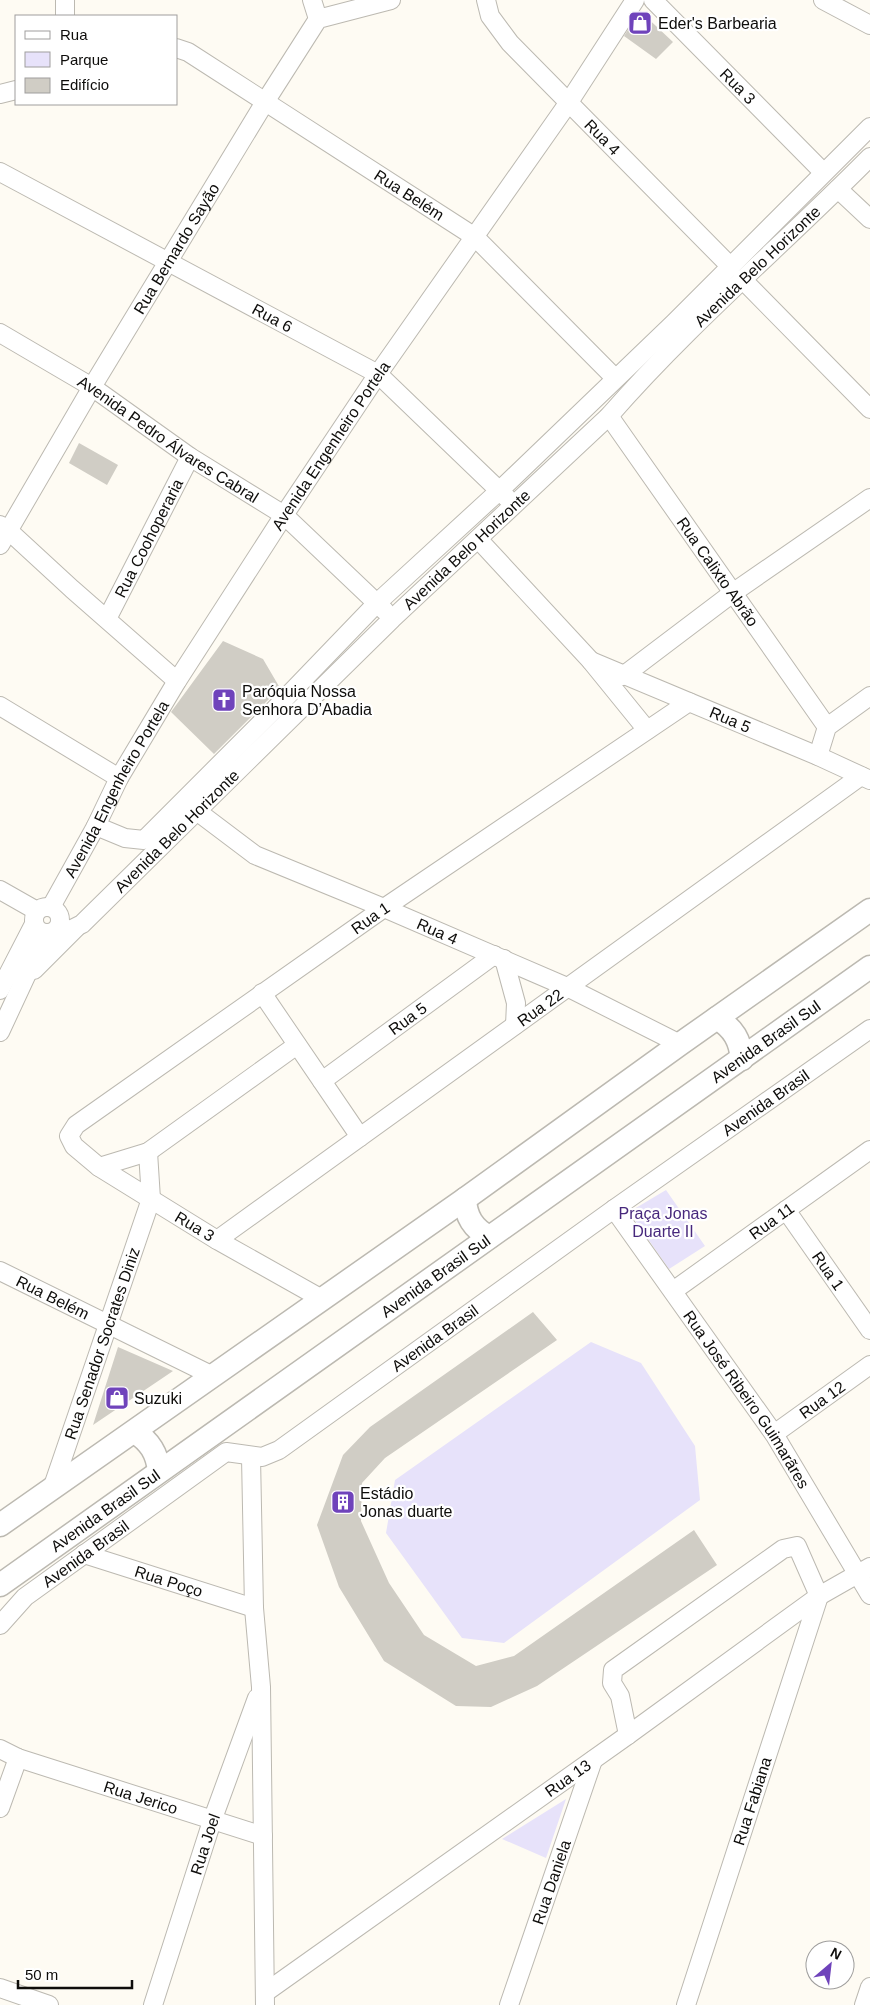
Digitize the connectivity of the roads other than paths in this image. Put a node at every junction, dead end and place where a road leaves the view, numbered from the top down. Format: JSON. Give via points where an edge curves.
{"nodes":[{"id":1,"x":65,"y":0,"type":"edge"},
{"id":2,"x":312,"y":0,"type":"edge"},
{"id":3,"x":391,"y":0,"type":"edge"},
{"id":4,"x":486,"y":0,"type":"edge"},
{"id":5,"x":636,"y":0,"type":"edge"},
{"id":6,"x":653,"y":0,"type":"edge"},
{"id":7,"x":823,"y":0,"type":"edge"},
{"id":8,"x":65,"y":15,"type":"edge"},
{"id":9,"x":318,"y":18,"type":"junction"},
{"id":10,"x":870,"y":25,"type":"edge"},
{"id":11,"x":178,"y":49,"type":"edge"},
{"id":12,"x":15,"y":90,"type":"edge"},
{"id":13,"x":0,"y":94,"type":"edge"},
{"id":14,"x":265,"y":102,"type":"junction"},
{"id":15,"x":569,"y":102,"type":"junction"},
{"id":16,"x":870,"y":127,"type":"edge"},
{"id":17,"x":870,"y":156,"type":"edge"},
{"id":18,"x":0,"y":172,"type":"edge"},
{"id":19,"x":823,"y":172,"type":"junction"},
{"id":20,"x":838,"y":188,"type":"junction"},
{"id":21,"x":870,"y":219,"type":"edge"},
{"id":22,"x":775,"y":221,"type":"junction"},
{"id":23,"x":789,"y":235,"type":"junction"},
{"id":24,"x":475,"y":237,"type":"junction"},
{"id":25,"x":168,"y":262,"type":"junction"},
{"id":26,"x":736,"y":272,"type":"junction"},
{"id":27,"x":680,"y":329,"type":"junction"},
{"id":28,"x":0,"y":333,"type":"edge"},
{"id":29,"x":378,"y":374,"type":"junction"},
{"id":30,"x":615,"y":378,"type":"junction"},
{"id":31,"x":92,"y":387,"type":"junction"},
{"id":32,"x":870,"y":409,"type":"edge"},
{"id":33,"x":609,"y":416,"type":"junction"},
{"id":34,"x":190,"y":457,"type":"junction"},
{"id":35,"x":499,"y":491,"type":"junction"},
{"id":36,"x":870,"y":498,"type":"edge"},
{"id":37,"x":514,"y":504,"type":"junction"},
{"id":38,"x":284,"y":515,"type":"junction"},
{"id":39,"x":3,"y":534,"type":"edge"},
{"id":40,"x":478,"y":539,"type":"junction"},
{"id":41,"x":734,"y":592,"type":"junction"},
{"id":42,"x":377,"y":603,"type":"junction"},
{"id":43,"x":107,"y":618,"type":"junction"},
{"id":44,"x":392,"y":619,"type":"junction"},
{"id":45,"x":591,"y":661,"type":"junction"},
{"id":46,"x":623,"y":676,"type":"junction"},
{"id":47,"x":177,"y":681,"type":"junction"},
{"id":48,"x":870,"y":696,"type":"edge"},
{"id":49,"x":689,"y":702,"type":"junction"},
{"id":50,"x":0,"y":706,"type":"edge"},
{"id":51,"x":827,"y":727,"type":"junction"},
{"id":52,"x":647,"y":730,"type":"junction"},
{"id":53,"x":818,"y":756,"type":"junction"},
{"id":54,"x":120,"y":778,"type":"junction"},
{"id":55,"x":865,"y":778,"type":"edge"},
{"id":56,"x":198,"y":812,"type":"junction"},
{"id":57,"x":96,"y":826,"type":"junction"},
{"id":58,"x":0,"y":890,"type":"edge"},
{"id":59,"x":384,"y":908,"type":"junction"},
{"id":60,"x":870,"y":910,"type":"edge"},
{"id":61,"x":51,"y":922,"type":"junction"},
{"id":62,"x":499,"y":957,"type":"junction"},
{"id":63,"x":870,"y":967,"type":"edge"},
{"id":64,"x":26,"y":978,"type":"junction"},
{"id":65,"x":567,"y":987,"type":"junction"},
{"id":66,"x":0,"y":990,"type":"edge"},
{"id":67,"x":262,"y":993,"type":"junction"},
{"id":68,"x":738,"y":1003,"type":"junction"},
{"id":69,"x":717,"y":1018,"type":"junction"},
{"id":70,"x":515,"y":1025,"type":"junction"},
{"id":71,"x":870,"y":1029,"type":"edge"},
{"id":72,"x":0,"y":1032,"type":"edge"},
{"id":73,"x":762,"y":1043,"type":"junction"},
{"id":74,"x":680,"y":1044,"type":"junction"},
{"id":75,"x":297,"y":1045,"type":"junction"},
{"id":76,"x":742,"y":1059,"type":"junction"},
{"id":77,"x":322,"y":1081,"type":"junction"},
{"id":78,"x":360,"y":1137,"type":"junction"},
{"id":79,"x":74,"y":1146,"type":"joint"},
{"id":80,"x":870,"y":1150,"type":"edge"},
{"id":81,"x":148,"y":1152,"type":"junction"},
{"id":82,"x":99,"y":1167,"type":"junction"},
{"id":83,"x":151,"y":1199,"type":"junction"},
{"id":84,"x":465,"y":1199,"type":"junction"},
{"id":85,"x":614,"y":1209,"type":"junction"},
{"id":86,"x":786,"y":1210,"type":"junction"},
{"id":87,"x":442,"y":1215,"type":"junction"},
{"id":88,"x":488,"y":1237,"type":"junction"},
{"id":89,"x":217,"y":1240,"type":"junction"},
{"id":90,"x":466,"y":1253,"type":"junction"},
{"id":91,"x":0,"y":1271,"type":"edge"},
{"id":92,"x":673,"y":1291,"type":"junction"},
{"id":93,"x":322,"y":1299,"type":"junction"},
{"id":94,"x":108,"y":1324,"type":"junction"},
{"id":95,"x":870,"y":1330,"type":"edge"},
{"id":96,"x":870,"y":1366,"type":"edge"},
{"id":97,"x":213,"y":1376,"type":"junction"},
{"id":98,"x":154,"y":1418,"type":"junction"},
{"id":99,"x":135,"y":1432,"type":"junction"},
{"id":100,"x":216,"y":1432,"type":"junction"},
{"id":101,"x":774,"y":1434,"type":"junction"},
{"id":102,"x":226,"y":1452,"type":"junction"},
{"id":103,"x":179,"y":1456,"type":"junction"},
{"id":104,"x":251,"y":1457,"type":"junction"},
{"id":105,"x":160,"y":1471,"type":"junction"},
{"id":106,"x":52,"y":1489,"type":"junction"},
{"id":107,"x":1,"y":1524,"type":"edge"},
{"id":108,"x":84,"y":1554,"type":"junction"},
{"id":109,"x":864,"y":1571,"type":"edge"},
{"id":110,"x":0,"y":1584,"type":"edge"},
{"id":111,"x":870,"y":1595,"type":"edge"},
{"id":112,"x":819,"y":1596,"type":"junction"},
{"id":113,"x":254,"y":1608,"type":"junction"},
{"id":114,"x":0,"y":1626,"type":"edge"},
{"id":115,"x":261,"y":1687,"type":"junction"},
{"id":116,"x":628,"y":1735,"type":"junction"},
{"id":117,"x":0,"y":1749,"type":"edge"},
{"id":118,"x":18,"y":1758,"type":"junction"},
{"id":119,"x":593,"y":1760,"type":"junction"},
{"id":120,"x":0,"y":1808,"type":"edge"},
{"id":121,"x":212,"y":1821,"type":"junction"},
{"id":122,"x":263,"y":1836,"type":"junction"},
{"id":123,"x":870,"y":1987,"type":"edge"},
{"id":124,"x":0,"y":1988,"type":"edge"},
{"id":125,"x":266,"y":1999,"type":"edge"},
{"id":126,"x":49,"y":2005,"type":"edge"},
{"id":127,"x":153,"y":2005,"type":"edge"},
{"id":128,"x":509,"y":2005,"type":"edge"},
{"id":129,"x":686,"y":2005,"type":"edge"},
{"id":130,"x":864,"y":2005,"type":"edge"}],
"edges":[{"from":1,"to":8,"type":"street"},
{"from":2,"to":9,"type":"street"},
{"from":3,"to":9,"type":"street"},
{"from":4,"to":15,"type":"street","name":"Rua 4","via":[[490,16],[510,43]]},
{"from":5,"to":15,"type":"street","name":"Avenida Engenheiro Portela"},
{"from":6,"to":19,"type":"street","name":"Rua 3"},
{"from":7,"to":10,"type":"street"},
{"from":9,"to":14,"type":"street","name":"Rua Bernardo Sayão"},
{"from":11,"to":14,"type":"street","name":"Rua Belém"},
{"from":12,"to":13,"type":"street"},
{"from":14,"to":24,"type":"street","name":"Rua Belém"},
{"from":14,"to":25,"type":"street","name":"Rua Bernardo Sayão"},
{"from":15,"to":24,"type":"street","name":"Avenida Engenheiro Portela"},
{"from":15,"to":26,"type":"street","name":"Rua 4"},
{"from":16,"to":19,"type":"street","name":"Avenida Belo Horizonte"},
{"from":17,"to":20,"type":"street","name":"Avenida Belo Horizonte"},
{"from":18,"to":25,"type":"street","name":"Rua 6"},
{"from":19,"to":22,"type":"street","name":"Avenida Belo Horizonte"},
{"from":20,"to":21,"type":"street"},
{"from":20,"to":23,"type":"street","name":"Avenida Belo Horizonte"},
{"from":22,"to":23,"type":"street"},
{"from":22,"to":26,"type":"street","name":"Avenida Belo Horizonte"},
{"from":23,"to":26,"type":"street","name":"Avenida Belo Horizonte"},
{"from":24,"to":29,"type":"street","name":"Avenida Engenheiro Portela"},
{"from":24,"to":30,"type":"street","name":"Rua Belém"},
{"from":25,"to":29,"type":"street","name":"Rua 6"},
{"from":25,"to":31,"type":"street","name":"Rua Bernardo Sayão"},
{"from":26,"to":27,"type":"street","name":"Avenida Belo Horizonte"},
{"from":26,"to":32,"type":"street","name":"Rua 4"},
{"from":27,"to":30,"type":"street","name":"Avenida Belo Horizonte"},
{"from":27,"to":33,"type":"street","name":"Avenida Belo Horizonte"},
{"from":28,"to":31,"type":"street","name":"Avenida Pedro Álvares Cabral"},
{"from":29,"to":35,"type":"street","name":"Rua 6"},
{"from":29,"to":38,"type":"street","name":"Avenida Engenheiro Portela"},
{"from":30,"to":35,"type":"street","name":"Avenida Belo Horizonte"},
{"from":31,"to":34,"type":"street","name":"Avenida Pedro Álvares Cabral"},
{"from":31,"to":39,"type":"street","name":"Rua Bernardo Sayão"},
{"from":33,"to":37,"type":"street","name":"Avenida Belo Horizonte"},
{"from":33,"to":41,"type":"street","name":"Rua Calixto Abrão"},
{"from":34,"to":38,"type":"street","name":"Avenida Pedro Álvares Cabral"},
{"from":34,"to":43,"type":"street","name":"Rua Coohoperaria"},
{"from":35,"to":37,"type":"street","name":"Rua 6"},
{"from":35,"to":42,"type":"street","name":"Avenida Belo Horizonte"},
{"from":36,"to":41,"type":"street"},
{"from":37,"to":40,"type":"street","name":"Avenida Belo Horizonte"},
{"from":38,"to":42,"type":"street","name":"Avenida Pedro Álvares Cabral"},
{"from":38,"to":47,"type":"street","name":"Avenida Engenheiro Portela"},
{"from":39,"to":43,"type":"street"},
{"from":40,"to":44,"type":"street","name":"Avenida Belo Horizonte"},
{"from":40,"to":45,"type":"street","name":"Rua 5"},
{"from":41,"to":46,"type":"street"},
{"from":41,"to":51,"type":"street","name":"Rua Calixto Abrão"},
{"from":42,"to":44,"type":"street","name":"Avenida Pedro Álvares Cabral"},
{"from":42,"to":57,"type":"street","name":"Avenida Belo Horizonte","via":[[144,840],[125,838]]},
{"from":43,"to":47,"type":"street"},
{"from":44,"to":56,"type":"street","name":"Avenida Belo Horizonte"},
{"from":45,"to":46,"type":"street","name":"Rua 5"},
{"from":45,"to":52,"type":"street","name":"Rua 5"},
{"from":46,"to":49,"type":"street","name":"Rua 5"},
{"from":47,"to":54,"type":"street","name":"Avenida Engenheiro Portela"},
{"from":48,"to":51,"type":"street"},
{"from":49,"to":52,"type":"street","name":"Rua 1"},
{"from":49,"to":53,"type":"street","name":"Rua 5"},
{"from":50,"to":54,"type":"street"},
{"from":51,"to":53,"type":"street"},
{"from":52,"to":59,"type":"street","name":"Rua 1"},
{"from":53,"to":55,"type":"street","name":"Rua 5"},
{"from":54,"to":57,"type":"street","name":"Avenida Engenheiro Portela"},
{"from":55,"to":65,"type":"street","name":"Rua 22"},
{"from":56,"to":59,"type":"street","name":"Rua 4","via":[[256,855]]},
{"from":56,"to":61,"type":"street","name":"Avenida Belo Horizonte"},
{"from":57,"to":61,"type":"street","name":"Avenida Engenheiro Portela"},
{"from":58,"to":61,"type":"street"},
{"from":59,"to":62,"type":"street","name":"Rua 4"},
{"from":59,"to":67,"type":"street","name":"Rua 1"},
{"from":60,"to":68,"type":"main road"},
{"from":61,"to":64,"type":"street"},
{"from":61,"to":64,"type":"street","name":"Avenida Belo Horizonte"},
{"from":61,"to":66,"type":"street"},
{"from":62,"to":65,"type":"street","name":"Rua 4"},
{"from":62,"to":70,"type":"street","via":[[514,995]]},
{"from":62,"to":77,"type":"street","name":"Rua 5"},
{"from":63,"to":73,"type":"main road","name":"Avenida Brasil Sul"},
{"from":64,"to":72,"type":"street"},
{"from":65,"to":70,"type":"street","name":"Rua 22"},
{"from":65,"to":74,"type":"street","name":"Rua 4"},
{"from":67,"to":75,"type":"street"},
{"from":67,"to":79,"type":"street","name":"Rua 1","via":[[76,1125],[70,1136]]},
{"from":68,"to":69,"type":"main road"},
{"from":68,"to":73,"type":"main road","via":[[740,1022],[753,1038]]},
{"from":69,"to":74,"type":"main road"},
{"from":69,"to":76,"type":"main road","via":[[736,1035]]},
{"from":70,"to":78,"type":"street","name":"Rua 22"},
{"from":71,"to":85,"type":"street","name":"Avenida Brasil"},
{"from":73,"to":76,"type":"main road","name":"Avenida Brasil Sul"},
{"from":74,"to":84,"type":"main road"},
{"from":75,"to":77,"type":"street"},
{"from":75,"to":81,"type":"street"},
{"from":76,"to":88,"type":"main road","name":"Avenida Brasil Sul"},
{"from":77,"to":78,"type":"street"},
{"from":78,"to":89,"type":"street","name":"Rua 22"},
{"from":79,"to":82,"type":"street","name":"Rua 3"},
{"from":80,"to":86,"type":"street","name":"Rua 11"},
{"from":81,"to":82,"type":"street"},
{"from":81,"to":83,"type":"street"},
{"from":82,"to":83,"type":"street","name":"Rua 3"},
{"from":83,"to":89,"type":"street","name":"Rua 3"},
{"from":83,"to":94,"type":"street","name":"Rua Senador Socrates Diniz"},
{"from":84,"to":87,"type":"main road"},
{"from":84,"to":88,"type":"main road","via":[[471,1222]]},
{"from":85,"to":92,"type":"street","name":"Rua José Ribeiro Guimarãres"},
{"from":85,"to":104,"type":"street","name":"Avenida Brasil","via":[[279,1450],[262,1457]]},
{"from":86,"to":92,"type":"street","name":"Rua 11"},
{"from":86,"to":95,"type":"street","name":"Rua 1"},
{"from":87,"to":90,"type":"main road","via":[[460,1230]]},
{"from":87,"to":93,"type":"main road"},
{"from":88,"to":90,"type":"main road","name":"Avenida Brasil Sul"},
{"from":89,"to":93,"type":"street","name":"Rua 3"},
{"from":90,"to":100,"type":"main road","name":"Avenida Brasil Sul"},
{"from":91,"to":94,"type":"street","name":"Rua Belém"},
{"from":92,"to":101,"type":"street","name":"Rua José Ribeiro Guimarãres"},
{"from":93,"to":97,"type":"main road"},
{"from":94,"to":97,"type":"street","name":"Rua Belém"},
{"from":94,"to":106,"type":"street","name":"Rua Senador Socrates Diniz"},
{"from":96,"to":101,"type":"street","name":"Rua 12"},
{"from":97,"to":98,"type":"main road"},
{"from":98,"to":99,"type":"main road"},
{"from":98,"to":103,"type":"main road","via":[[161,1441]]},
{"from":99,"to":105,"type":"main road","via":[[153,1448]]},
{"from":99,"to":106,"type":"main road"},
{"from":100,"to":102,"type":"street"},
{"from":100,"to":103,"type":"main road","name":"Avenida Brasil Sul"},
{"from":101,"to":109,"type":"street","name":"Rua José Ribeiro Guimarãres"},
{"from":102,"to":104,"type":"street","name":"Avenida Brasil"},
{"from":102,"to":108,"type":"street","name":"Avenida Brasil"},
{"from":103,"to":105,"type":"main road","name":"Avenida Brasil Sul"},
{"from":104,"to":113,"type":"street","name":"Rua Joel"},
{"from":105,"to":110,"type":"main road","name":"Avenida Brasil Sul"},
{"from":106,"to":107,"type":"main road"},
{"from":108,"to":113,"type":"street","name":"Rua Poço"},
{"from":108,"to":114,"type":"street","name":"Avenida Brasil","via":[[25,1597]]},
{"from":109,"to":111,"type":"street","name":"Rua José Ribeiro Guimarãres"},
{"from":109,"to":112,"type":"street","name":"Rua 13"},
{"from":112,"to":116,"type":"street","name":"Rua 13"},
{"from":112,"to":116,"type":"street","via":[[797,1546],[783,1550],[613,1670],[612,1683],[620,1696]]},
{"from":112,"to":129,"type":"street","name":"Rua Fabiana"},
{"from":113,"to":115,"type":"street","name":"Rua Joel"},
{"from":115,"to":121,"type":"street","name":"Rua Joel"},
{"from":115,"to":122,"type":"street","name":"Rua Joel"},
{"from":116,"to":119,"type":"street","name":"Rua 13"},
{"from":117,"to":118,"type":"street"},
{"from":118,"to":120,"type":"street"},
{"from":118,"to":121,"type":"street","name":"Rua Jerico"},
{"from":119,"to":125,"type":"street","name":"Rua 13"},
{"from":119,"to":128,"type":"street","name":"Rua Daniela"},
{"from":121,"to":122,"type":"street","name":"Rua Jerico"},
{"from":121,"to":127,"type":"street","name":"Rua Joel"},
{"from":122,"to":125,"type":"street","name":"Rua Joel"},
{"from":123,"to":130,"type":"street"},
{"from":124,"to":126,"type":"street"}]}
